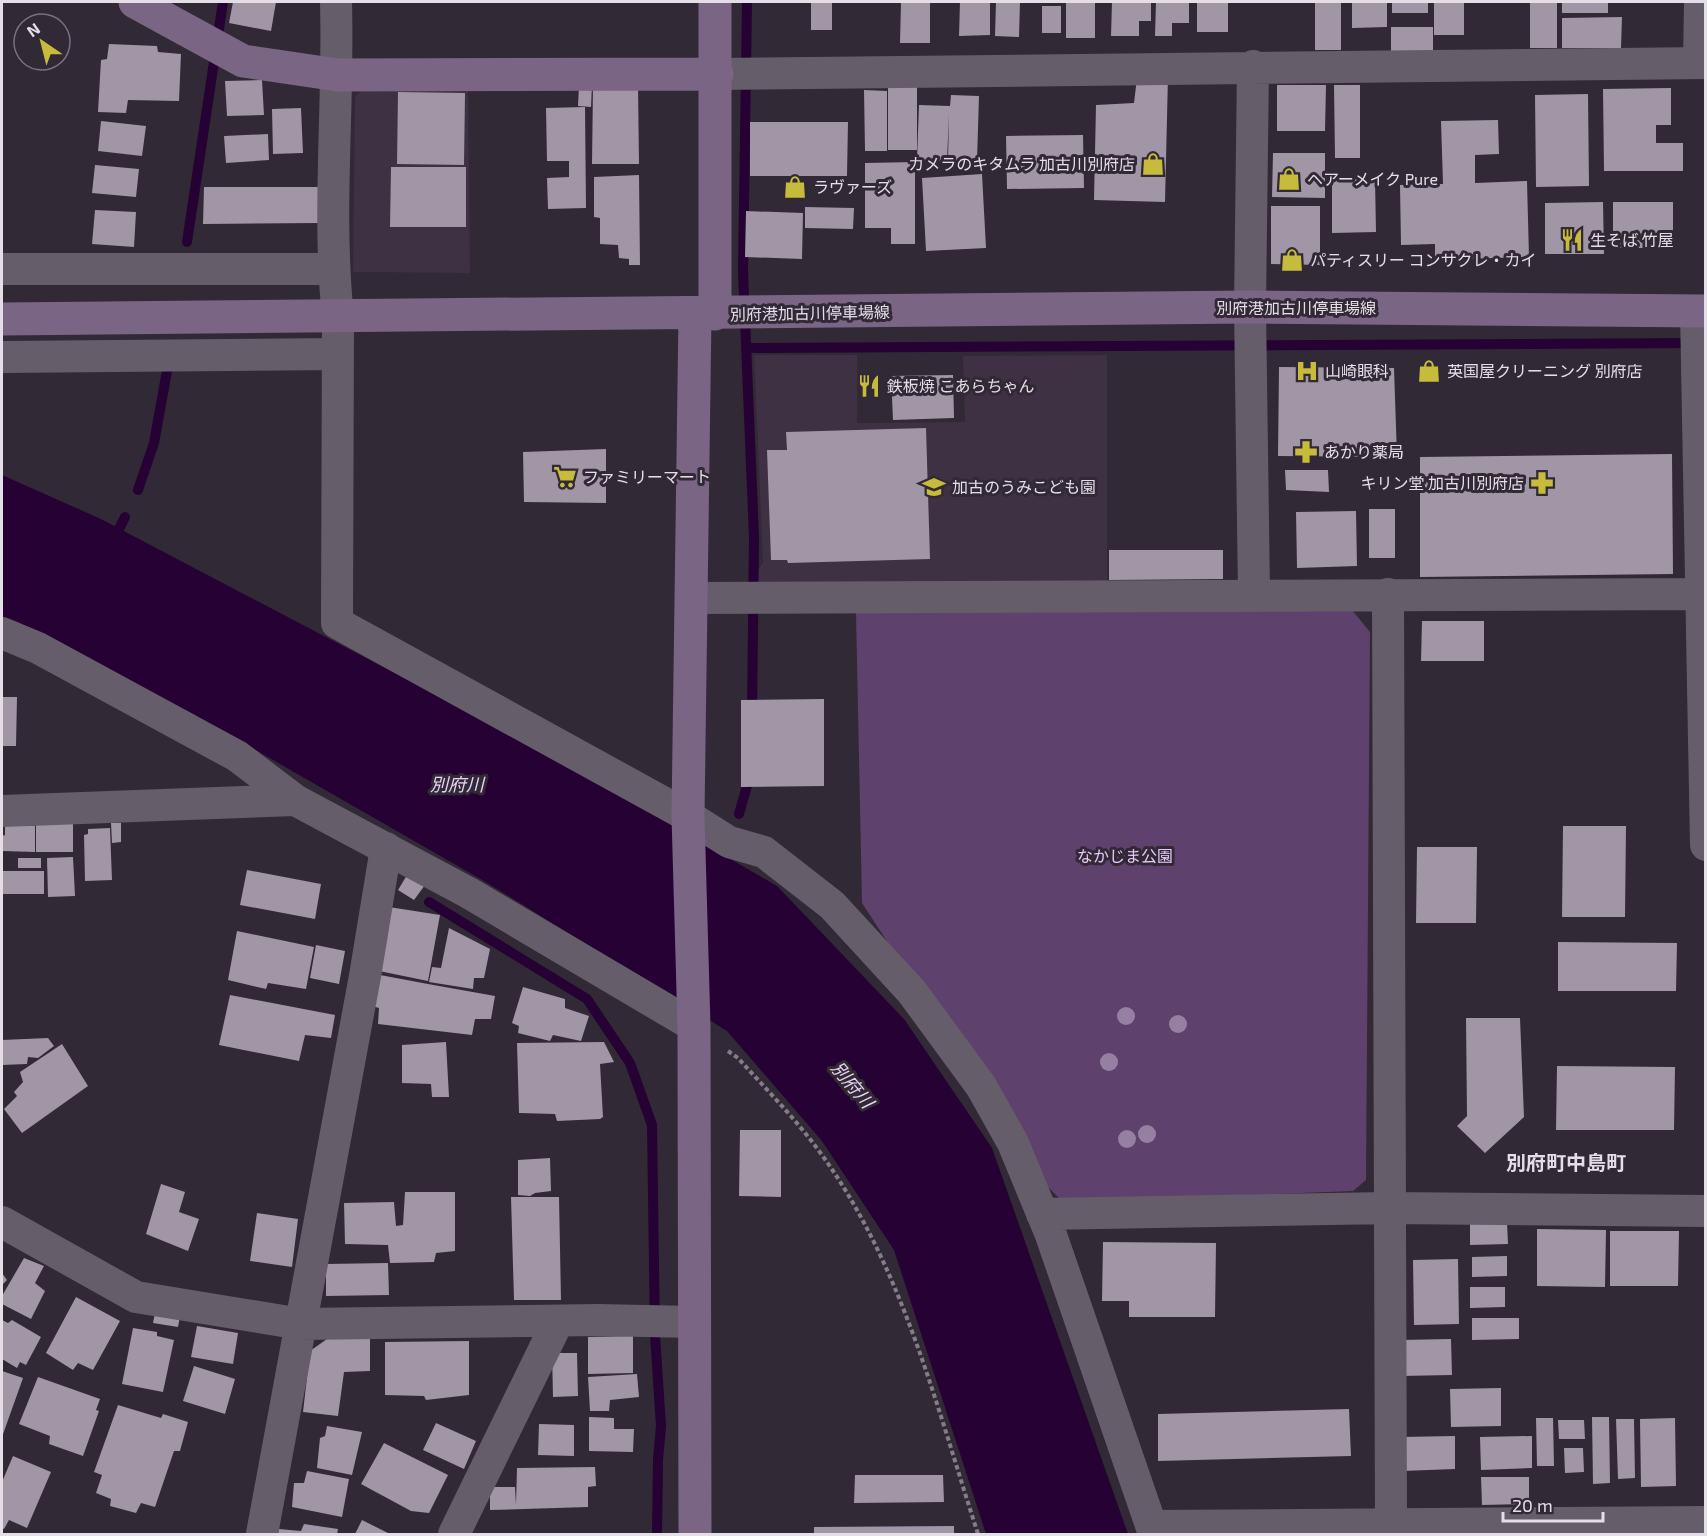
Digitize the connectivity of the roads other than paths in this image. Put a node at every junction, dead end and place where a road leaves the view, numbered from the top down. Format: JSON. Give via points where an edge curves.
{"nodes":[{"id":1,"x":135,"y":2,"type":"edge"},
{"id":2,"x":336,"y":2,"type":"edge"},
{"id":3,"x":715,"y":2,"type":"edge"},
{"id":4,"x":1700,"y":2,"type":"edge"},
{"id":5,"x":1702,"y":63,"type":"edge"},
{"id":6,"x":1253,"y":66,"type":"junction"},
{"id":7,"x":720,"y":74,"type":"junction"},
{"id":8,"x":338,"y":75,"type":"junction"},
{"id":9,"x":2,"y":269,"type":"edge"},
{"id":10,"x":333,"y":269,"type":"junction"},
{"id":11,"x":1251,"y":307,"type":"junction"},
{"id":12,"x":1701,"y":310,"type":"edge"},
{"id":13,"x":711,"y":314,"type":"junction"},
{"id":14,"x":338,"y":317,"type":"junction"},
{"id":15,"x":2,"y":319,"type":"edge"},
{"id":16,"x":338,"y":354,"type":"junction"},
{"id":17,"x":2,"y":357,"type":"edge"},
{"id":18,"x":1254,"y":594,"type":"junction"},
{"id":19,"x":1388,"y":594,"type":"junction"},
{"id":20,"x":1701,"y":594,"type":"junction"},
{"id":21,"x":691,"y":598,"type":"junction"},
{"id":22,"x":2,"y":633,"type":"edge"},
{"id":23,"x":295,"y":801,"type":"junction"},
{"id":24,"x":2,"y":811,"type":"edge"},
{"id":25,"x":688,"y":816,"type":"junction"},
{"id":26,"x":1706,"y":845,"type":"edge"},
{"id":27,"x":386,"y":848,"type":"junction"},
{"id":28,"x":694,"y":1026,"type":"junction"},
{"id":29,"x":1389,"y":1208,"type":"junction"},
{"id":30,"x":1706,"y":1212,"type":"edge"},
{"id":31,"x":1042,"y":1215,"type":"junction"},
{"id":32,"x":2,"y":1222,"type":"edge"},
{"id":33,"x":558,"y":1321,"type":"junction"},
{"id":34,"x":694,"y":1322,"type":"junction"},
{"id":35,"x":301,"y":1324,"type":"junction"},
{"id":36,"x":1706,"y":1522,"type":"edge"},
{"id":37,"x":1391,"y":1524,"type":"junction"},
{"id":38,"x":1438,"y":1529,"type":"edge"},
{"id":39,"x":1153,"y":1530,"type":"edge"},
{"id":40,"x":261,"y":1534,"type":"edge"},
{"id":41,"x":454,"y":1534,"type":"edge"},
{"id":42,"x":695,"y":1534,"type":"edge"}],
"edges":[{"from":1,"to":8,"type":"street","via":[[243,61]]},
{"from":2,"to":8,"type":"street"},
{"from":3,"to":7,"type":"street","name":"別府港加古川停車場線"},
{"from":4,"to":5,"type":"street"},
{"from":5,"to":6,"type":"street"},
{"from":6,"to":7,"type":"street"},
{"from":6,"to":11,"type":"street"},
{"from":7,"to":8,"type":"street"},
{"from":7,"to":13,"type":"street","name":"別府港加古川停車場線"},
{"from":8,"to":10,"type":"street"},
{"from":9,"to":10,"type":"street"},
{"from":10,"to":14,"type":"street"},
{"from":11,"to":12,"type":"street","name":"別府港加古川停車場線"},
{"from":11,"to":13,"type":"street","name":"別府港加古川停車場線"},
{"from":11,"to":18,"type":"street"},
{"from":12,"to":20,"type":"street","via":[[1696,361]]},
{"from":13,"to":14,"type":"street"},
{"from":13,"to":21,"type":"street"},
{"from":14,"to":15,"type":"street"},
{"from":14,"to":16,"type":"street"},
{"from":16,"to":17,"type":"street"},
{"from":16,"to":25,"type":"street","via":[[337,623]]},
{"from":18,"to":19,"type":"street"},
{"from":18,"to":21,"type":"street"},
{"from":19,"to":20,"type":"street"},
{"from":19,"to":29,"type":"street"},
{"from":20,"to":26,"type":"street"},
{"from":21,"to":25,"type":"street"},
{"from":22,"to":23,"type":"street","via":[[38,648],[237,756]]},
{"from":23,"to":24,"type":"street"},
{"from":23,"to":27,"type":"street"},
{"from":25,"to":28,"type":"street"},
{"from":25,"to":31,"type":"street","via":[[729,842],[764,852],[832,906],[912,992],[981,1086],[1013,1143]]},
{"from":27,"to":28,"type":"street"},
{"from":27,"to":35,"type":"street"},
{"from":28,"to":34,"type":"street"},
{"from":29,"to":30,"type":"street"},
{"from":29,"to":31,"type":"street"},
{"from":29,"to":37,"type":"street"},
{"from":31,"to":39,"type":"street"},
{"from":32,"to":35,"type":"street","via":[[136,1297]]},
{"from":33,"to":34,"type":"street"},
{"from":33,"to":35,"type":"street"},
{"from":33,"to":41,"type":"street"},
{"from":34,"to":42,"type":"street"},
{"from":35,"to":40,"type":"street"},
{"from":36,"to":38,"type":"street"},
{"from":37,"to":38,"type":"street"},
{"from":37,"to":39,"type":"street"}]}
